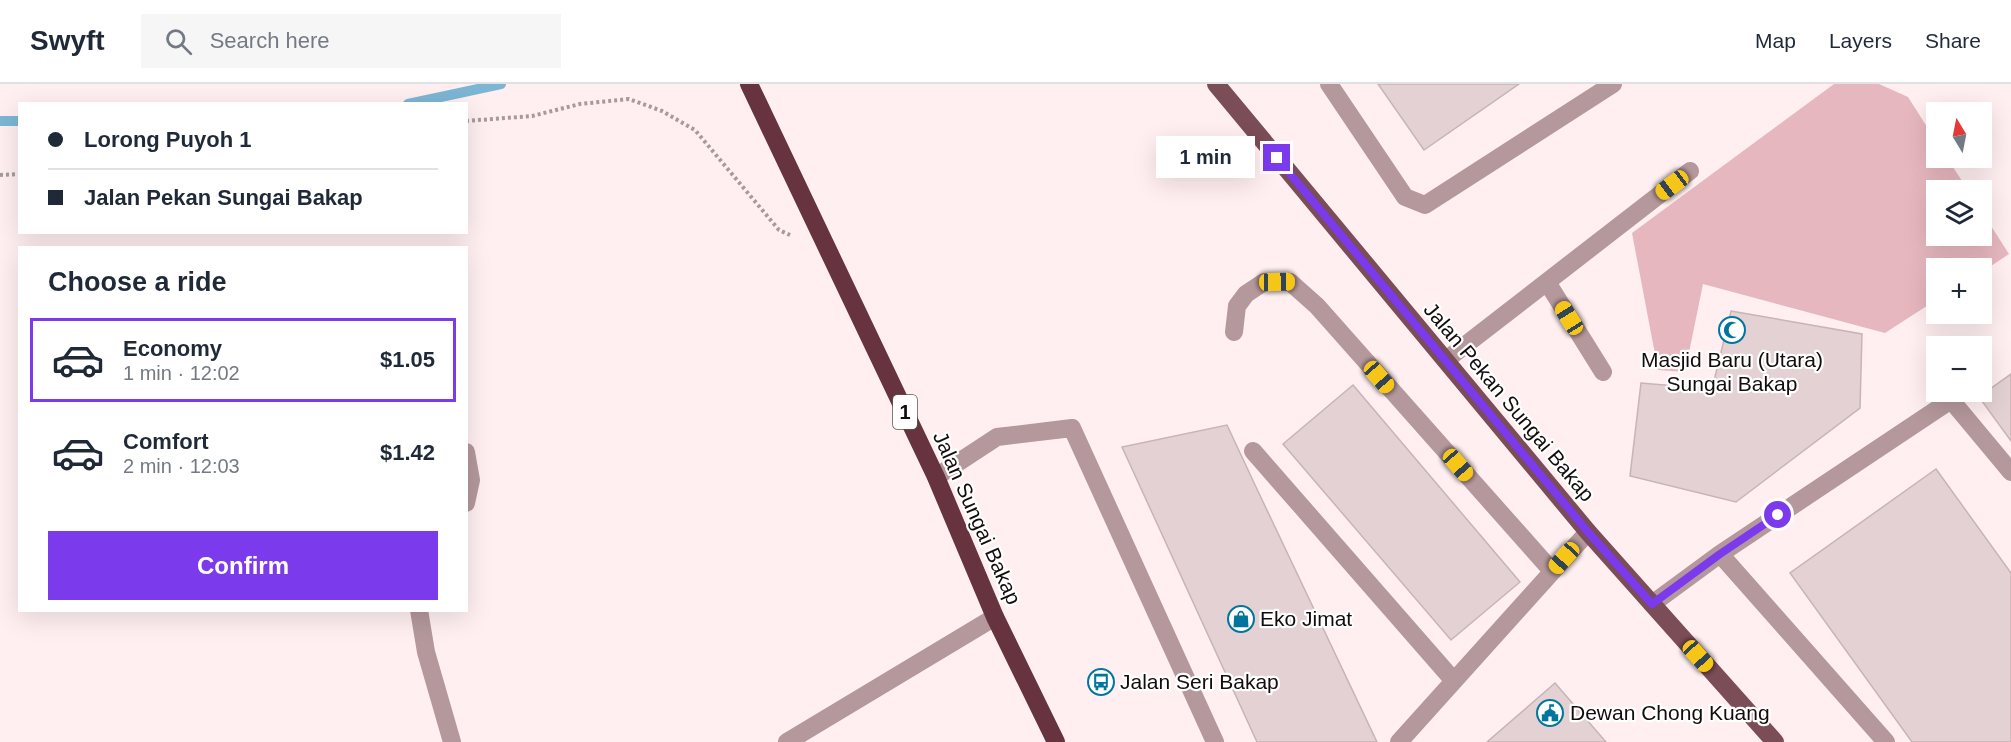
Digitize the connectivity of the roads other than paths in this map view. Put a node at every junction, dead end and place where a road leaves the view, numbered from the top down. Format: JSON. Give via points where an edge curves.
{"nodes":[{"id":1,"x":749,"y":84,"type":"edge"},
{"id":2,"x":1216,"y":84,"type":"edge"},
{"id":3,"x":1329,"y":84,"type":"edge"},
{"id":4,"x":1613,"y":84,"type":"edge"},
{"id":5,"x":1690,"y":171,"type":"dead end"},
{"id":6,"x":1547,"y":282,"type":"junction"},
{"id":7,"x":1234,"y":332,"type":"dead end"},
{"id":8,"x":1446,"y":360,"type":"junction"},
{"id":9,"x":1603,"y":372,"type":"dead end"},
{"id":10,"x":1253,"y":452,"type":"dead end"},
{"id":11,"x":468,"y":463,"type":"edge"},
{"id":12,"x":2011,"y":472,"type":"edge"},
{"id":13,"x":936,"y":477,"type":"junction"},
{"id":14,"x":468,"y":494,"type":"edge"},
{"id":15,"x":1588,"y":532,"type":"junction"},
{"id":16,"x":1720,"y":554,"type":"junction"},
{"id":17,"x":1552,"y":572,"type":"junction"},
{"id":18,"x":1652,"y":604,"type":"junction"},
{"id":19,"x":419,"y":612,"type":"edge"},
{"id":20,"x":995,"y":617,"type":"junction"},
{"id":21,"x":1454,"y":681,"type":"junction"},
{"id":22,"x":452,"y":742,"type":"edge"},
{"id":23,"x":787,"y":742,"type":"edge"},
{"id":24,"x":1056,"y":742,"type":"edge"},
{"id":25,"x":1215,"y":742,"type":"edge"},
{"id":26,"x":1399,"y":742,"type":"edge"},
{"id":27,"x":1775,"y":742,"type":"edge"},
{"id":28,"x":1886,"y":742,"type":"edge"}],
"edges":[{"from":1,"to":13,"type":"highway","name":"Jalan Sungai Bakap","number":"1"},
{"from":2,"to":8,"type":"main road","name":"Jalan Pekan Sungai Bakap"},
{"from":3,"to":4,"type":"street","via":[[1405,196],[1425,205]]},
{"from":5,"to":6,"type":"street"},
{"from":6,"to":8,"type":"street"},
{"from":6,"to":9,"type":"street"},
{"from":7,"to":17,"type":"street","via":[[1237,306],[1246,294],[1264,282],[1290,282],[1317,306]]},
{"from":8,"to":15,"type":"main road","name":"Jalan Pekan Sungai Bakap"},
{"from":10,"to":21,"type":"street"},
{"from":11,"to":14,"type":"street"},
{"from":12,"to":16,"type":"street","via":[[1951,400]]},
{"from":13,"to":20,"type":"highway","name":"Jalan Sungai Bakap","number":"1"},
{"from":13,"to":25,"type":"street","via":[[997,437],[1072,428]]},
{"from":15,"to":17,"type":"street"},
{"from":15,"to":18,"type":"main road","name":"Jalan Pekan Sungai Bakap"},
{"from":16,"to":18,"type":"street"},
{"from":16,"to":28,"type":"street"},
{"from":17,"to":21,"type":"street"},
{"from":18,"to":27,"type":"main road","name":"Jalan Pekan Sungai Bakap"},
{"from":19,"to":22,"type":"street","via":[[426,652]]},
{"from":20,"to":23,"type":"street"},
{"from":20,"to":24,"type":"highway","name":"Jalan Sungai Bakap","number":"1"},
{"from":21,"to":26,"type":"street"}]}
